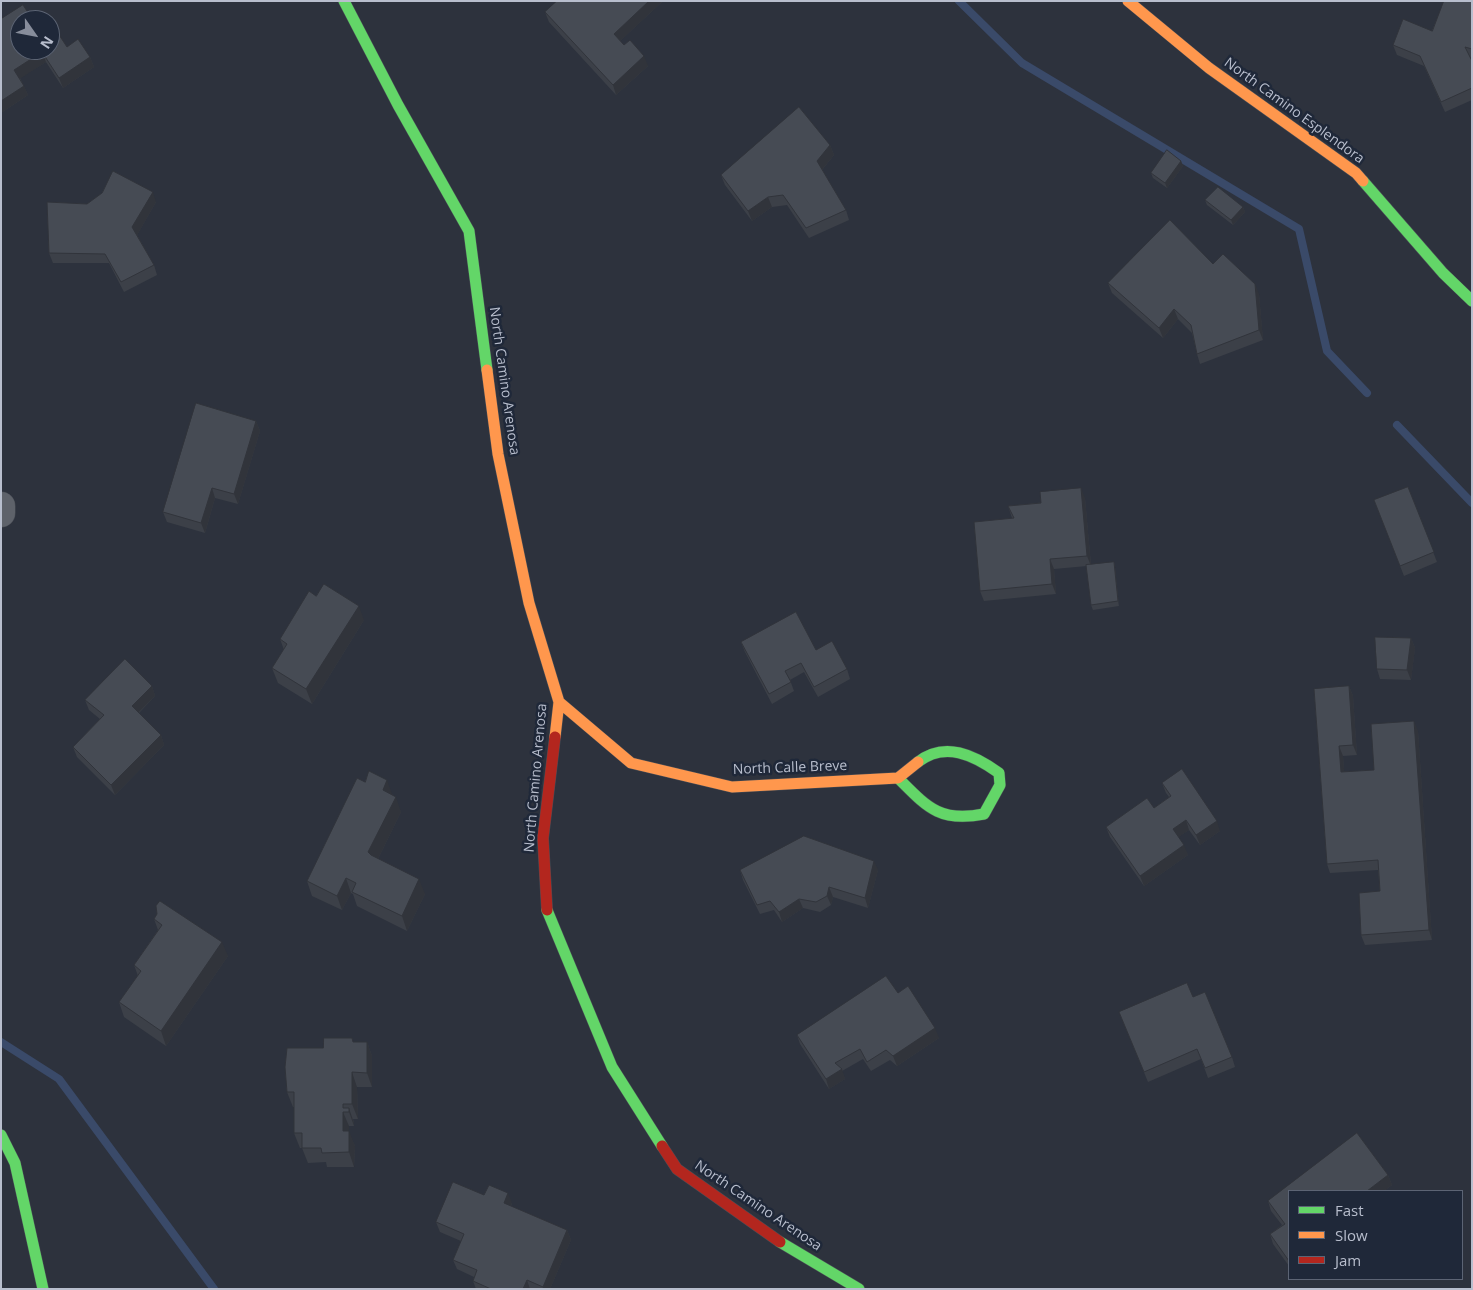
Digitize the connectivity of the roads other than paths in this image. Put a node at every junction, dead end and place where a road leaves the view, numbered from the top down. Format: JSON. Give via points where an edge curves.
{"nodes":[{"id":1,"x":344,"y":1,"type":"edge"},
{"id":2,"x":1128,"y":1,"type":"edge"},
{"id":3,"x":1472,"y":301,"type":"edge"},
{"id":4,"x":1,"y":506,"type":"edge"},
{"id":5,"x":1,"y":513,"type":"edge"},
{"id":6,"x":559,"y":702,"type":"junction"},
{"id":7,"x":898,"y":778,"type":"junction"},
{"id":8,"x":1,"y":1136,"type":"edge"},
{"id":9,"x":43,"y":1289,"type":"edge"},
{"id":10,"x":859,"y":1289,"type":"edge"}],
"edges":[{"from":1,"to":6,"type":"street","name":"North Camino Arenosa","via":[[469,231],[498,454],[528,603]]},
{"from":2,"to":3,"type":"street","name":"North Camino Esplendora","via":[[1209,68],[1356,173],[1443,273]]},
{"from":4,"to":5,"type":"street"},
{"from":6,"to":7,"type":"street","name":"North Calle Breve","via":[[631,763],[732,787]]},
{"from":6,"to":10,"type":"street","name":"North Camino Arenosa","via":[[543,838],[546,908],[612,1067],[677,1169],[777,1240]]},
{"from":7,"to":7,"type":"street","via":[[932,811],[952,819],[984,814],[1000,785],[999,773],[984,762],[944,751],[930,753]]},
{"from":8,"to":9,"type":"street","via":[[15,1163]]}]}
